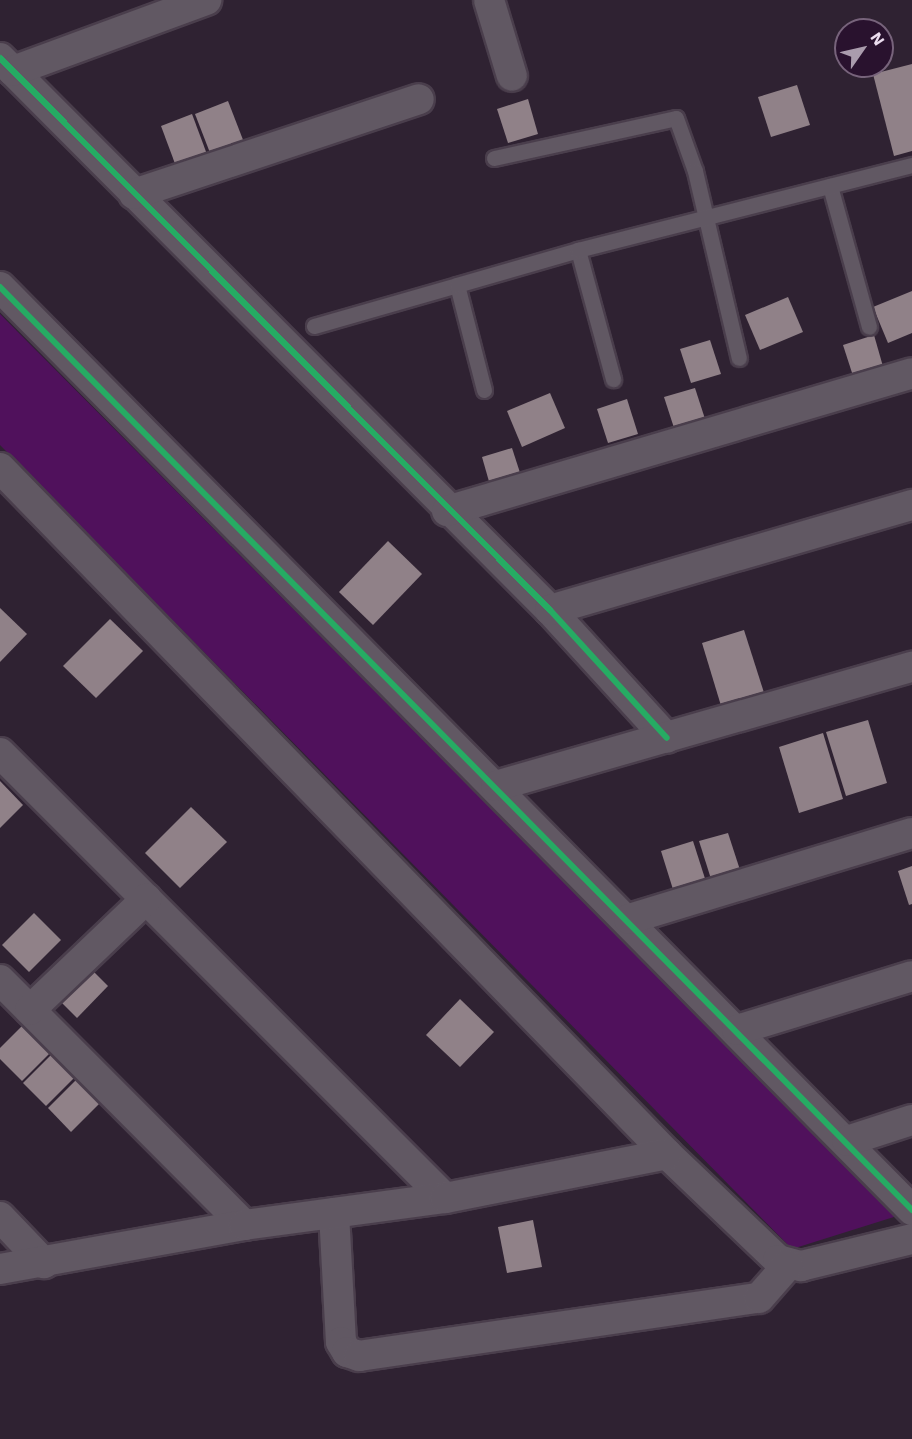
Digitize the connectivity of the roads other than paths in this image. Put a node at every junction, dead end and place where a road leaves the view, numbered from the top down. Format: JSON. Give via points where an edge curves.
{"nodes":[{"id":1,"x":206,"y":0,"type":"edge"},
{"id":2,"x":489,"y":0,"type":"edge"},
{"id":3,"x":6,"y":64,"type":"edge"},
{"id":4,"x":512,"y":76,"type":"dead end"},
{"id":5,"x":419,"y":99,"type":"dead end"},
{"id":6,"x":494,"y":158,"type":"dead end"},
{"id":7,"x":912,"y":165,"type":"edge"},
{"id":8,"x":830,"y":186,"type":"junction"},
{"id":9,"x":134,"y":194,"type":"junction"},
{"id":10,"x":706,"y":218,"type":"junction"},
{"id":11,"x":578,"y":250,"type":"junction"},
{"id":12,"x":457,"y":285,"type":"junction"},
{"id":13,"x":0,"y":287,"type":"edge"},
{"id":14,"x":314,"y":326,"type":"dead end"},
{"id":15,"x":869,"y":327,"type":"dead end"},
{"id":16,"x":739,"y":358,"type":"dead end"},
{"id":17,"x":912,"y":373,"type":"edge"},
{"id":18,"x":613,"y":379,"type":"dead end"},
{"id":19,"x":484,"y":390,"type":"dead end"},
{"id":20,"x":0,"y":468,"type":"edge"},
{"id":21,"x":912,"y":505,"type":"edge"},
{"id":22,"x":447,"y":511,"type":"junction"},
{"id":23,"x":550,"y":610,"type":"junction"},
{"id":24,"x":912,"y":667,"type":"edge"},
{"id":25,"x":667,"y":738,"type":"junction"},
{"id":26,"x":0,"y":753,"type":"edge"},
{"id":27,"x":496,"y":786,"type":"junction"},
{"id":28,"x":912,"y":833,"type":"edge"},
{"id":29,"x":146,"y":899,"type":"junction"},
{"id":30,"x":629,"y":919,"type":"junction"},
{"id":31,"x":912,"y":976,"type":"edge"},
{"id":32,"x":0,"y":980,"type":"edge"},
{"id":33,"x":30,"y":1010,"type":"junction"},
{"id":34,"x":737,"y":1030,"type":"junction"},
{"id":35,"x":912,"y":1120,"type":"edge"},
{"id":36,"x":847,"y":1141,"type":"junction"},
{"id":37,"x":667,"y":1154,"type":"junction"},
{"id":38,"x":445,"y":1198,"type":"junction"},
{"id":39,"x":912,"y":1210,"type":"edge"},
{"id":40,"x":334,"y":1213,"type":"junction"},
{"id":41,"x":0,"y":1217,"type":"edge"},
{"id":42,"x":244,"y":1225,"type":"junction"},
{"id":43,"x":912,"y":1239,"type":"edge"},
{"id":44,"x":44,"y":1263,"type":"junction"},
{"id":45,"x":788,"y":1265,"type":"junction"},
{"id":46,"x":0,"y":1269,"type":"edge"}],
"edges":[{"from":1,"to":3,"type":"street"},
{"from":2,"to":4,"type":"street"},
{"from":3,"to":9,"type":"street"},
{"from":5,"to":9,"type":"street"},
{"from":6,"to":10,"type":"lane","via":[[676,118]]},
{"from":7,"to":8,"type":"lane"},
{"from":8,"to":10,"type":"lane"},
{"from":8,"to":15,"type":"lane"},
{"from":9,"to":22,"type":"street"},
{"from":10,"to":11,"type":"lane"},
{"from":10,"to":16,"type":"lane"},
{"from":11,"to":12,"type":"lane"},
{"from":11,"to":18,"type":"lane"},
{"from":12,"to":14,"type":"lane"},
{"from":12,"to":19,"type":"lane"},
{"from":13,"to":27,"type":"street"},
{"from":17,"to":22,"type":"street"},
{"from":20,"to":37,"type":"street"},
{"from":21,"to":23,"type":"street"},
{"from":22,"to":23,"type":"street"},
{"from":23,"to":25,"type":"street"},
{"from":24,"to":25,"type":"street"},
{"from":25,"to":27,"type":"street"},
{"from":26,"to":29,"type":"street"},
{"from":27,"to":30,"type":"street"},
{"from":28,"to":30,"type":"street"},
{"from":29,"to":33,"type":"street"},
{"from":29,"to":38,"type":"street"},
{"from":30,"to":34,"type":"street"},
{"from":31,"to":34,"type":"street"},
{"from":32,"to":33,"type":"street"},
{"from":33,"to":42,"type":"street"},
{"from":34,"to":36,"type":"street"},
{"from":35,"to":36,"type":"street"},
{"from":36,"to":39,"type":"street"},
{"from":37,"to":38,"type":"street"},
{"from":37,"to":45,"type":"street","via":[[778,1260]]},
{"from":38,"to":40,"type":"street"},
{"from":40,"to":42,"type":"street"},
{"from":40,"to":45,"type":"street","via":[[340,1342],[347,1352],[358,1356],[759,1298]]},
{"from":41,"to":44,"type":"street"},
{"from":42,"to":44,"type":"street"},
{"from":43,"to":45,"type":"street"},
{"from":44,"to":46,"type":"street"}]}
